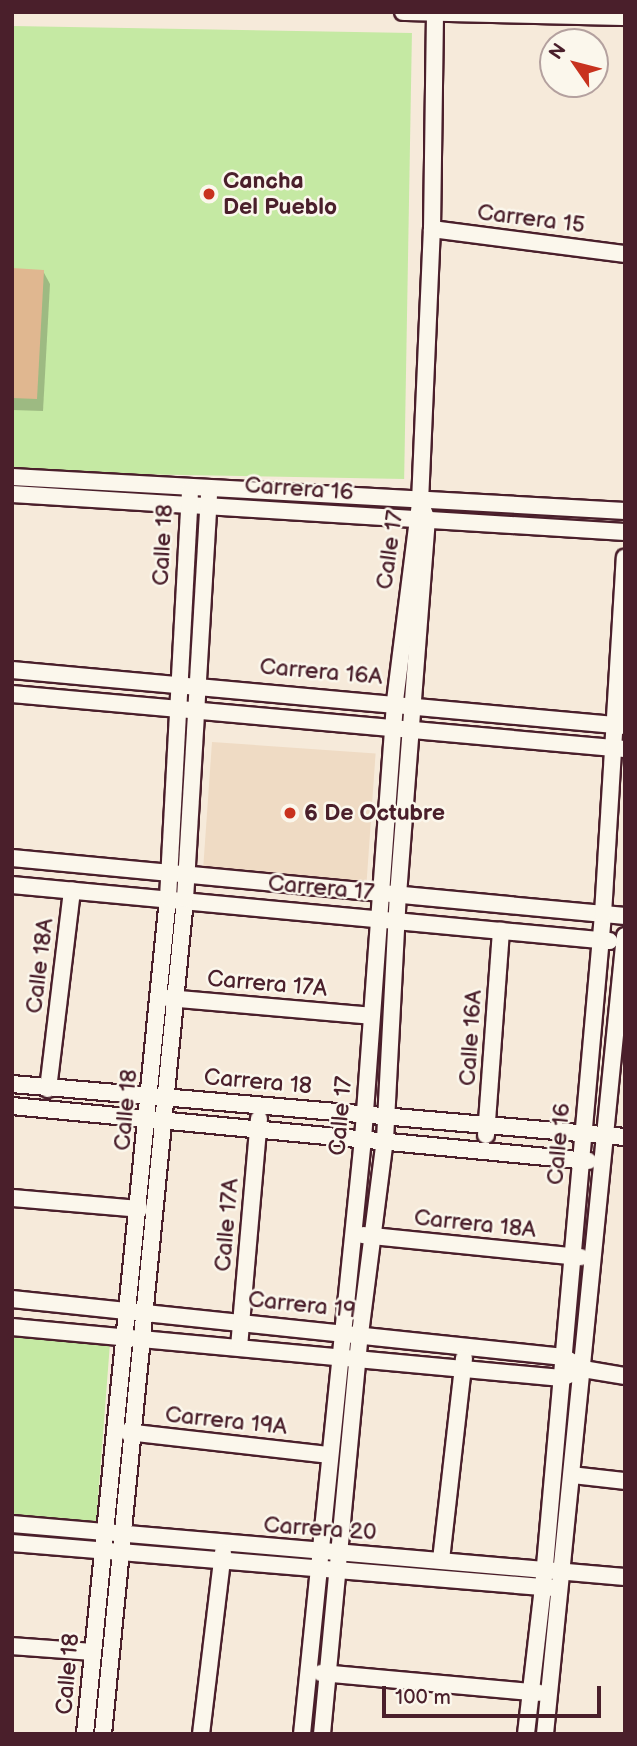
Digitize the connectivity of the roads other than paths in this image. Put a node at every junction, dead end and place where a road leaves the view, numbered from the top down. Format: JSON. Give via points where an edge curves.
{"nodes":[{"id":1,"x":403,"y":12,"type":"edge"},
{"id":2,"x":434,"y":13,"type":"edge"},
{"id":3,"x":625,"y":17,"type":"edge"},
{"id":4,"x":432,"y":229,"type":"junction"},
{"id":5,"x":625,"y":254,"type":"edge"},
{"id":6,"x":12,"y":477,"type":"edge"},
{"id":7,"x":12,"y":494,"type":"edge"},
{"id":8,"x":188,"y":497,"type":"junction"},
{"id":9,"x":208,"y":498,"type":"junction"},
{"id":10,"x":420,"y":502,"type":"junction"},
{"id":11,"x":625,"y":511,"type":"edge"},
{"id":12,"x":421,"y":520,"type":"junction"},
{"id":13,"x":625,"y":532,"type":"edge"},
{"id":14,"x":625,"y":558,"type":"edge"},
{"id":15,"x":12,"y":670,"type":"edge"},
{"id":16,"x":179,"y":683,"type":"junction"},
{"id":17,"x":199,"y":685,"type":"junction"},
{"id":18,"x":12,"y":694,"type":"edge"},
{"id":19,"x":395,"y":701,"type":"junction"},
{"id":20,"x":414,"y":703,"type":"junction"},
{"id":21,"x":179,"y":710,"type":"junction"},
{"id":22,"x":198,"y":712,"type":"junction"},
{"id":23,"x":619,"y":725,"type":"edge"},
{"id":24,"x":392,"y":728,"type":"junction"},
{"id":25,"x":412,"y":729,"type":"junction"},
{"id":26,"x":619,"y":749,"type":"edge"},
{"id":27,"x":12,"y":858,"type":"edge"},
{"id":28,"x":177,"y":875,"type":"junction"},
{"id":29,"x":12,"y":885,"type":"edge"},
{"id":30,"x":72,"y":890,"type":"junction"},
{"id":31,"x":379,"y":894,"type":"junction"},
{"id":32,"x":398,"y":895,"type":"junction"},
{"id":33,"x":167,"y":898,"type":"junction"},
{"id":34,"x":185,"y":900,"type":"junction"},
{"id":35,"x":603,"y":914,"type":"junction"},
{"id":36,"x":377,"y":916,"type":"junction"},
{"id":37,"x":625,"y":916,"type":"edge"},
{"id":38,"x":398,"y":919,"type":"junction"},
{"id":39,"x":501,"y":931,"type":"junction"},
{"id":40,"x":625,"y":936,"type":"edge"},
{"id":41,"x":601,"y":940,"type":"junction"},
{"id":42,"x":625,"y":942,"type":"edge"},
{"id":43,"x":167,"y":998,"type":"junction"},
{"id":44,"x":371,"y":1016,"type":"junction"},
{"id":45,"x":620,"y":1042,"type":"edge"},
{"id":46,"x":12,"y":1084,"type":"edge"},
{"id":47,"x":48,"y":1089,"type":"junction"},
{"id":48,"x":157,"y":1096,"type":"junction"},
{"id":49,"x":12,"y":1106,"type":"edge"},
{"id":50,"x":259,"y":1106,"type":"junction"},
{"id":51,"x":365,"y":1114,"type":"junction"},
{"id":52,"x":386,"y":1116,"type":"junction"},
{"id":53,"x":156,"y":1117,"type":"junction"},
{"id":54,"x":487,"y":1126,"type":"junction"},
{"id":55,"x":259,"y":1130,"type":"junction"},
{"id":56,"x":583,"y":1133,"type":"junction"},
{"id":57,"x":608,"y":1135,"type":"junction"},
{"id":58,"x":625,"y":1137,"type":"edge"},
{"id":59,"x":363,"y":1139,"type":"junction"},
{"id":60,"x":385,"y":1140,"type":"junction"},
{"id":61,"x":484,"y":1148,"type":"junction"},
{"id":62,"x":580,"y":1160,"type":"junction"},
{"id":63,"x":604,"y":1161,"type":"junction"},
{"id":64,"x":12,"y":1198,"type":"edge"},
{"id":65,"x":140,"y":1209,"type":"junction"},
{"id":66,"x":351,"y":1233,"type":"junction"},
{"id":67,"x":372,"y":1236,"type":"junction"},
{"id":68,"x":572,"y":1257,"type":"junction"},
{"id":69,"x":594,"y":1258,"type":"junction"},
{"id":70,"x":12,"y":1299,"type":"edge"},
{"id":71,"x":127,"y":1309,"type":"junction"},
{"id":72,"x":146,"y":1311,"type":"junction"},
{"id":73,"x":241,"y":1322,"type":"junction"},
{"id":74,"x":12,"y":1327,"type":"edge"},
{"id":75,"x":341,"y":1332,"type":"junction"},
{"id":76,"x":360,"y":1334,"type":"junction"},
{"id":77,"x":126,"y":1336,"type":"junction"},
{"id":78,"x":145,"y":1338,"type":"junction"},
{"id":79,"x":466,"y":1346,"type":"junction"},
{"id":80,"x":239,"y":1347,"type":"junction"},
{"id":81,"x":339,"y":1356,"type":"junction"},
{"id":82,"x":358,"y":1357,"type":"junction"},
{"id":83,"x":564,"y":1357,"type":"junction"},
{"id":84,"x":462,"y":1366,"type":"junction"},
{"id":85,"x":583,"y":1369,"type":"junction"},
{"id":86,"x":625,"y":1376,"type":"edge"},
{"id":87,"x":562,"y":1378,"type":"junction"},
{"id":88,"x":117,"y":1432,"type":"junction"},
{"id":89,"x":135,"y":1433,"type":"junction"},
{"id":90,"x":329,"y":1455,"type":"junction"},
{"id":91,"x":572,"y":1475,"type":"junction"},
{"id":92,"x":625,"y":1481,"type":"edge"},
{"id":93,"x":12,"y":1524,"type":"edge"},
{"id":94,"x":104,"y":1532,"type":"junction"},
{"id":95,"x":124,"y":1534,"type":"junction"},
{"id":96,"x":12,"y":1543,"type":"edge"},
{"id":97,"x":224,"y":1545,"type":"junction"},
{"id":98,"x":321,"y":1551,"type":"junction"},
{"id":99,"x":102,"y":1553,"type":"junction"},
{"id":100,"x":123,"y":1553,"type":"junction"},
{"id":101,"x":342,"y":1553,"type":"junction"},
{"id":102,"x":441,"y":1560,"type":"junction"},
{"id":103,"x":222,"y":1562,"type":"junction"},
{"id":104,"x":544,"y":1570,"type":"junction"},
{"id":105,"x":320,"y":1571,"type":"junction"},
{"id":106,"x":562,"y":1572,"type":"junction"},
{"id":107,"x":341,"y":1573,"type":"junction"},
{"id":108,"x":625,"y":1577,"type":"edge"},
{"id":109,"x":552,"y":1588,"type":"junction"},
{"id":110,"x":12,"y":1646,"type":"edge"},
{"id":111,"x":92,"y":1652,"type":"junction"},
{"id":112,"x":308,"y":1672,"type":"junction"},
{"id":113,"x":329,"y":1674,"type":"junction"},
{"id":114,"x":530,"y":1692,"type":"junction"},
{"id":115,"x":549,"y":1694,"type":"junction"},
{"id":116,"x":85,"y":1734,"type":"edge"},
{"id":117,"x":103,"y":1734,"type":"edge"},
{"id":118,"x":201,"y":1734,"type":"edge"},
{"id":119,"x":302,"y":1734,"type":"edge"},
{"id":120,"x":322,"y":1734,"type":"edge"},
{"id":121,"x":526,"y":1734,"type":"edge"},
{"id":122,"x":545,"y":1734,"type":"edge"}],
"edges":[{"from":1,"to":2,"type":"street"},
{"from":2,"to":3,"type":"street"},
{"from":2,"to":4,"type":"street","name":"Calle 17"},
{"from":4,"to":5,"type":"street","name":"Carrera 15"},
{"from":4,"to":10,"type":"street","name":"Calle 17"},
{"from":6,"to":8,"type":"street","name":"Carrera 16"},
{"from":7,"to":8,"type":"street","name":"Carrera 16"},
{"from":8,"to":9,"type":"street","name":"Carrera 16"},
{"from":8,"to":16,"type":"street","name":"Calle 18"},
{"from":9,"to":10,"type":"street","name":"Carrera 16"},
{"from":9,"to":12,"type":"street","name":"Carrera 16"},
{"from":9,"to":17,"type":"street","name":"Calle 18"},
{"from":10,"to":11,"type":"street","name":"Carrera 16"},
{"from":10,"to":12,"type":"street","name":"Calle 17"},
{"from":12,"to":13,"type":"street","name":"Carrera 16"},
{"from":12,"to":19,"type":"street","name":"Calle 17"},
{"from":12,"to":20,"type":"street","name":"Calle 17"},
{"from":14,"to":23,"type":"street","name":"Calle 16"},
{"from":15,"to":16,"type":"street","name":"Carrera 16A"},
{"from":16,"to":17,"type":"street","name":"Carrera 16A"},
{"from":16,"to":21,"type":"street","name":"Calle 18"},
{"from":17,"to":19,"type":"street","name":"Carrera 16A"},
{"from":17,"to":22,"type":"street","name":"Calle 18"},
{"from":18,"to":21,"type":"street"},
{"from":19,"to":20,"type":"street","name":"Carrera 16A"},
{"from":19,"to":24,"type":"street","name":"Calle 17"},
{"from":20,"to":23,"type":"street","name":"Carrera 16A"},
{"from":20,"to":25,"type":"street","name":"Calle 17"},
{"from":21,"to":22,"type":"street"},
{"from":21,"to":28,"type":"street","name":"Calle 18"},
{"from":22,"to":24,"type":"street"},
{"from":22,"to":28,"type":"street","name":"Calle 18"},
{"from":23,"to":26,"type":"street","name":"Calle 16"},
{"from":24,"to":25,"type":"street"},
{"from":24,"to":31,"type":"street","name":"Calle 17"},
{"from":25,"to":26,"type":"street"},
{"from":25,"to":32,"type":"street","name":"Calle 17"},
{"from":26,"to":35,"type":"street","name":"Calle 16"},
{"from":27,"to":28,"type":"street","name":"Carrera 17"},
{"from":28,"to":31,"type":"street","name":"Carrera 17"},
{"from":28,"to":33,"type":"street","name":"Calle 18"},
{"from":28,"to":34,"type":"street","name":"Calle 18"},
{"from":29,"to":30,"type":"street","name":"Carrera 17"},
{"from":30,"to":33,"type":"street","name":"Carrera 17"},
{"from":30,"to":47,"type":"street","name":"Calle 18A"},
{"from":31,"to":32,"type":"street","name":"Carrera 17"},
{"from":31,"to":36,"type":"street","name":"Calle 17"},
{"from":32,"to":35,"type":"street","name":"Carrera 17"},
{"from":32,"to":38,"type":"street","name":"Calle 17"},
{"from":33,"to":34,"type":"street","name":"Carrera 17"},
{"from":33,"to":43,"type":"street","name":"Calle 18"},
{"from":34,"to":36,"type":"street","name":"Carrera 17"},
{"from":34,"to":43,"type":"street","name":"Calle 18"},
{"from":35,"to":37,"type":"street","name":"Carrera 17"},
{"from":35,"to":41,"type":"street","name":"Calle 16"},
{"from":36,"to":38,"type":"street","name":"Carrera 17"},
{"from":36,"to":44,"type":"street","name":"Calle 17"},
{"from":38,"to":39,"type":"street","name":"Carrera 17"},
{"from":38,"to":52,"type":"street","name":"Calle 17"},
{"from":39,"to":41,"type":"street","name":"Carrera 17"},
{"from":39,"to":54,"type":"street","name":"Calle 16A"},
{"from":40,"to":42,"type":"street","name":"Calle 16"},
{"from":41,"to":42,"type":"street","name":"Carrera 17"},
{"from":41,"to":56,"type":"street","name":"Calle 16"},
{"from":42,"to":45,"type":"street","name":"Calle 16"},
{"from":43,"to":44,"type":"street","name":"Carrera 17A"},
{"from":43,"to":48,"type":"street","name":"Calle 18"},
{"from":44,"to":51,"type":"street","name":"Calle 17"},
{"from":45,"to":57,"type":"street","name":"Calle 16"},
{"from":46,"to":47,"type":"street","name":"Carrera 18"},
{"from":47,"to":48,"type":"street","name":"Carrera 18"},
{"from":48,"to":50,"type":"street","name":"Carrera 18"},
{"from":48,"to":53,"type":"street","name":"Calle 18"},
{"from":49,"to":53,"type":"street","name":"Carrera 18"},
{"from":50,"to":51,"type":"street","name":"Carrera 18"},
{"from":50,"to":55,"type":"street","name":"Calle 17A"},
{"from":51,"to":52,"type":"street","name":"Carrera 18"},
{"from":51,"to":59,"type":"street","name":"Calle 17"},
{"from":52,"to":54,"type":"street","name":"Carrera 18"},
{"from":52,"to":60,"type":"street","name":"Calle 17"},
{"from":53,"to":55,"type":"street","name":"Carrera 18"},
{"from":53,"to":65,"type":"street","name":"Calle 18"},
{"from":53,"to":72,"type":"street","name":"Calle 18"},
{"from":54,"to":56,"type":"street","name":"Carrera 18"},
{"from":54,"to":61,"type":"street","name":"Calle 16A"},
{"from":55,"to":59,"type":"street","name":"Carrera 18"},
{"from":55,"to":73,"type":"street","name":"Calle 17A"},
{"from":56,"to":57,"type":"street","name":"Carrera 18"},
{"from":56,"to":62,"type":"street","name":"Calle 16"},
{"from":57,"to":58,"type":"street","name":"Carrera 18"},
{"from":57,"to":63,"type":"street","name":"Calle 16"},
{"from":59,"to":60,"type":"street","name":"Carrera 18"},
{"from":59,"to":66,"type":"street","name":"Calle 17"},
{"from":60,"to":61,"type":"street","name":"Carrera 18"},
{"from":60,"to":67,"type":"street","name":"Calle 17"},
{"from":61,"to":62,"type":"street","name":"Carrera 18"},
{"from":62,"to":63,"type":"street","name":"Carrera 18"},
{"from":62,"to":68,"type":"street","name":"Calle 16"},
{"from":63,"to":69,"type":"street","name":"Calle 16"},
{"from":64,"to":65,"type":"street"},
{"from":65,"to":71,"type":"street","name":"Calle 18"},
{"from":66,"to":67,"type":"street","name":"Carrera 18A"},
{"from":66,"to":75,"type":"street","name":"Calle 17"},
{"from":67,"to":68,"type":"street","name":"Carrera 18A"},
{"from":67,"to":76,"type":"street","name":"Calle 17"},
{"from":68,"to":69,"type":"street","name":"Carrera 18A"},
{"from":68,"to":83,"type":"street","name":"Calle 16"},
{"from":69,"to":85,"type":"street","name":"Calle 16"},
{"from":70,"to":71,"type":"street","name":"Carrera 19"},
{"from":71,"to":72,"type":"street","name":"Carrera 19"},
{"from":71,"to":77,"type":"street","name":"Calle 18"},
{"from":72,"to":73,"type":"street","name":"Carrera 19"},
{"from":72,"to":78,"type":"street","name":"Calle 18"},
{"from":73,"to":75,"type":"street","name":"Carrera 19"},
{"from":73,"to":80,"type":"street","name":"Calle 17A"},
{"from":74,"to":77,"type":"street","name":"Carrera 19"},
{"from":75,"to":76,"type":"street","name":"Carrera 19"},
{"from":75,"to":81,"type":"street","name":"Calle 17"},
{"from":76,"to":79,"type":"street","name":"Carrera 19"},
{"from":76,"to":82,"type":"street","name":"Calle 17"},
{"from":77,"to":78,"type":"street","name":"Carrera 19"},
{"from":77,"to":88,"type":"street","name":"Calle 18"},
{"from":78,"to":80,"type":"street","name":"Carrera 19"},
{"from":78,"to":89,"type":"street","name":"Calle 18"},
{"from":79,"to":83,"type":"street","name":"Carrera 19"},
{"from":79,"to":84,"type":"street"},
{"from":80,"to":81,"type":"street","name":"Carrera 19"},
{"from":81,"to":82,"type":"street","name":"Carrera 19"},
{"from":81,"to":90,"type":"street","name":"Calle 17"},
{"from":82,"to":84,"type":"street","name":"Carrera 19"},
{"from":82,"to":101,"type":"street","name":"Calle 17"},
{"from":83,"to":85,"type":"street","name":"Carrera 19"},
{"from":83,"to":87,"type":"street","name":"Calle 16"},
{"from":84,"to":87,"type":"street","name":"Carrera 19"},
{"from":84,"to":102,"type":"street"},
{"from":85,"to":86,"type":"street","name":"Carrera 19"},
{"from":85,"to":87,"type":"street"},
{"from":85,"to":91,"type":"street","name":"Calle 16"},
{"from":87,"to":104,"type":"street","name":"Calle 16"},
{"from":88,"to":89,"type":"street","name":"Carrera 19A"},
{"from":88,"to":94,"type":"street","name":"Calle 18"},
{"from":89,"to":90,"type":"street","name":"Carrera 19A"},
{"from":89,"to":95,"type":"street","name":"Calle 18"},
{"from":90,"to":98,"type":"street","name":"Calle 17"},
{"from":91,"to":92,"type":"street"},
{"from":91,"to":106,"type":"street","name":"Calle 16"},
{"from":93,"to":94,"type":"street","name":"Carrera 20"},
{"from":94,"to":95,"type":"street","name":"Carrera 20"},
{"from":94,"to":99,"type":"street","name":"Calle 18"},
{"from":95,"to":97,"type":"street","name":"Carrera 20"},
{"from":95,"to":100,"type":"street","name":"Calle 18"},
{"from":96,"to":99,"type":"street","name":"Carrera 20"},
{"from":97,"to":98,"type":"street","name":"Carrera 20"},
{"from":97,"to":103,"type":"street"},
{"from":98,"to":101,"type":"street","name":"Carrera 20"},
{"from":98,"to":105,"type":"street","name":"Calle 17"},
{"from":99,"to":100,"type":"street","name":"Carrera 20"},
{"from":99,"to":111,"type":"street","name":"Calle 18"},
{"from":100,"to":103,"type":"street","name":"Carrera 20"},
{"from":100,"to":117,"type":"street","name":"Calle 18"},
{"from":101,"to":102,"type":"street","name":"Carrera 20"},
{"from":101,"to":107,"type":"street","name":"Calle 17"},
{"from":102,"to":104,"type":"street","name":"Carrera 20"},
{"from":103,"to":105,"type":"street","name":"Carrera 20"},
{"from":103,"to":118,"type":"street"},
{"from":104,"to":106,"type":"street","name":"Carrera 20"},
{"from":104,"to":109,"type":"street","name":"Calle 16"},
{"from":105,"to":107,"type":"street","name":"Carrera 20"},
{"from":105,"to":112,"type":"street","name":"Calle 17"},
{"from":106,"to":108,"type":"street","name":"Carrera 20"},
{"from":106,"to":109,"type":"street","name":"Calle 16"},
{"from":107,"to":109,"type":"street","name":"Carrera 20"},
{"from":107,"to":113,"type":"street","name":"Calle 17"},
{"from":109,"to":114,"type":"street","name":"Calle 16"},
{"from":109,"to":115,"type":"street","name":"Calle 16"},
{"from":110,"to":111,"type":"street"},
{"from":111,"to":116,"type":"street","name":"Calle 18"},
{"from":112,"to":113,"type":"street"},
{"from":112,"to":119,"type":"street","name":"Calle 17"},
{"from":113,"to":114,"type":"street"},
{"from":113,"to":120,"type":"street","name":"Calle 17"},
{"from":114,"to":115,"type":"street"},
{"from":114,"to":121,"type":"street","name":"Calle 16"},
{"from":115,"to":122,"type":"street","name":"Calle 16"}]}
